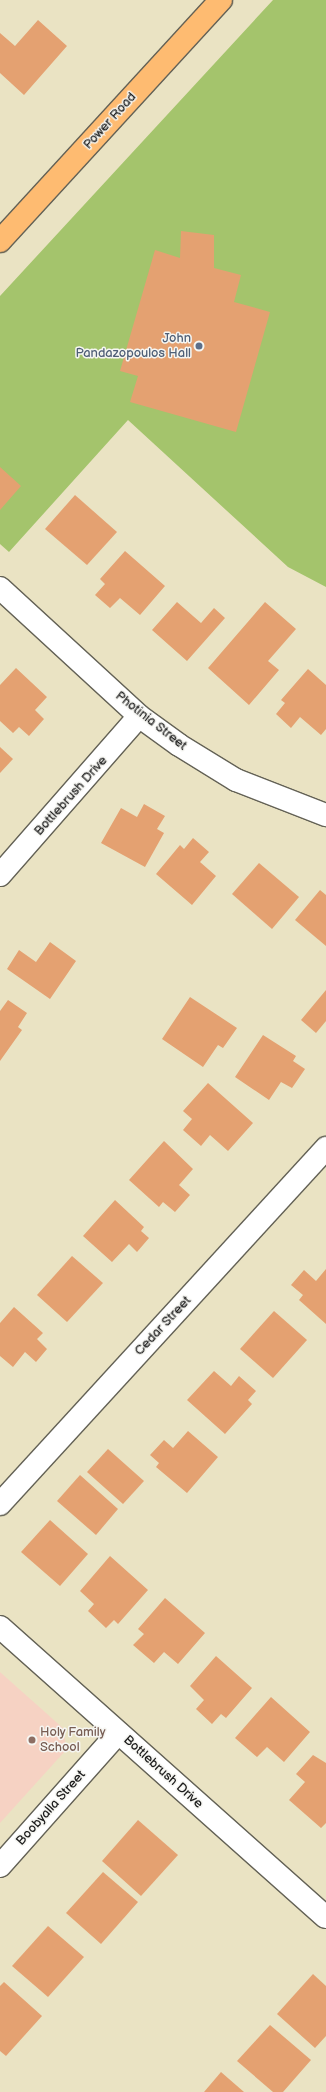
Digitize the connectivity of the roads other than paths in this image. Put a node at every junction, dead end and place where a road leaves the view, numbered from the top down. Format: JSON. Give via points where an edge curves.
{"nodes":[{"id":1,"x":221,"y":0,"type":"edge"},
{"id":2,"x":0,"y":241,"type":"edge"},
{"id":3,"x":0,"y":588,"type":"edge"},
{"id":4,"x":139,"y":716,"type":"junction"},
{"id":5,"x":326,"y":815,"type":"edge"},
{"id":6,"x":0,"y":875,"type":"edge"},
{"id":7,"x":326,"y":1148,"type":"edge"},
{"id":8,"x":0,"y":1504,"type":"edge"},
{"id":9,"x":0,"y":1627,"type":"edge"},
{"id":10,"x":118,"y":1733,"type":"junction"},
{"id":11,"x":0,"y":1866,"type":"edge"},
{"id":12,"x":326,"y":1917,"type":"edge"}],
"edges":[{"from":1,"to":2,"type":"main road","name":"Power Road"},
{"from":3,"to":4,"type":"street","name":"Photinia Street"},
{"from":4,"to":5,"type":"street","name":"Photinia Street","via":[[236,780]]},
{"from":4,"to":6,"type":"street","name":"Bottlebrush Drive"},
{"from":7,"to":8,"type":"street","name":"Cedar Street"},
{"from":9,"to":10,"type":"street","name":"Bottlebrush Drive"},
{"from":10,"to":11,"type":"street","name":"Boobyalla Street"},
{"from":10,"to":12,"type":"street","name":"Bottlebrush Drive"}]}
